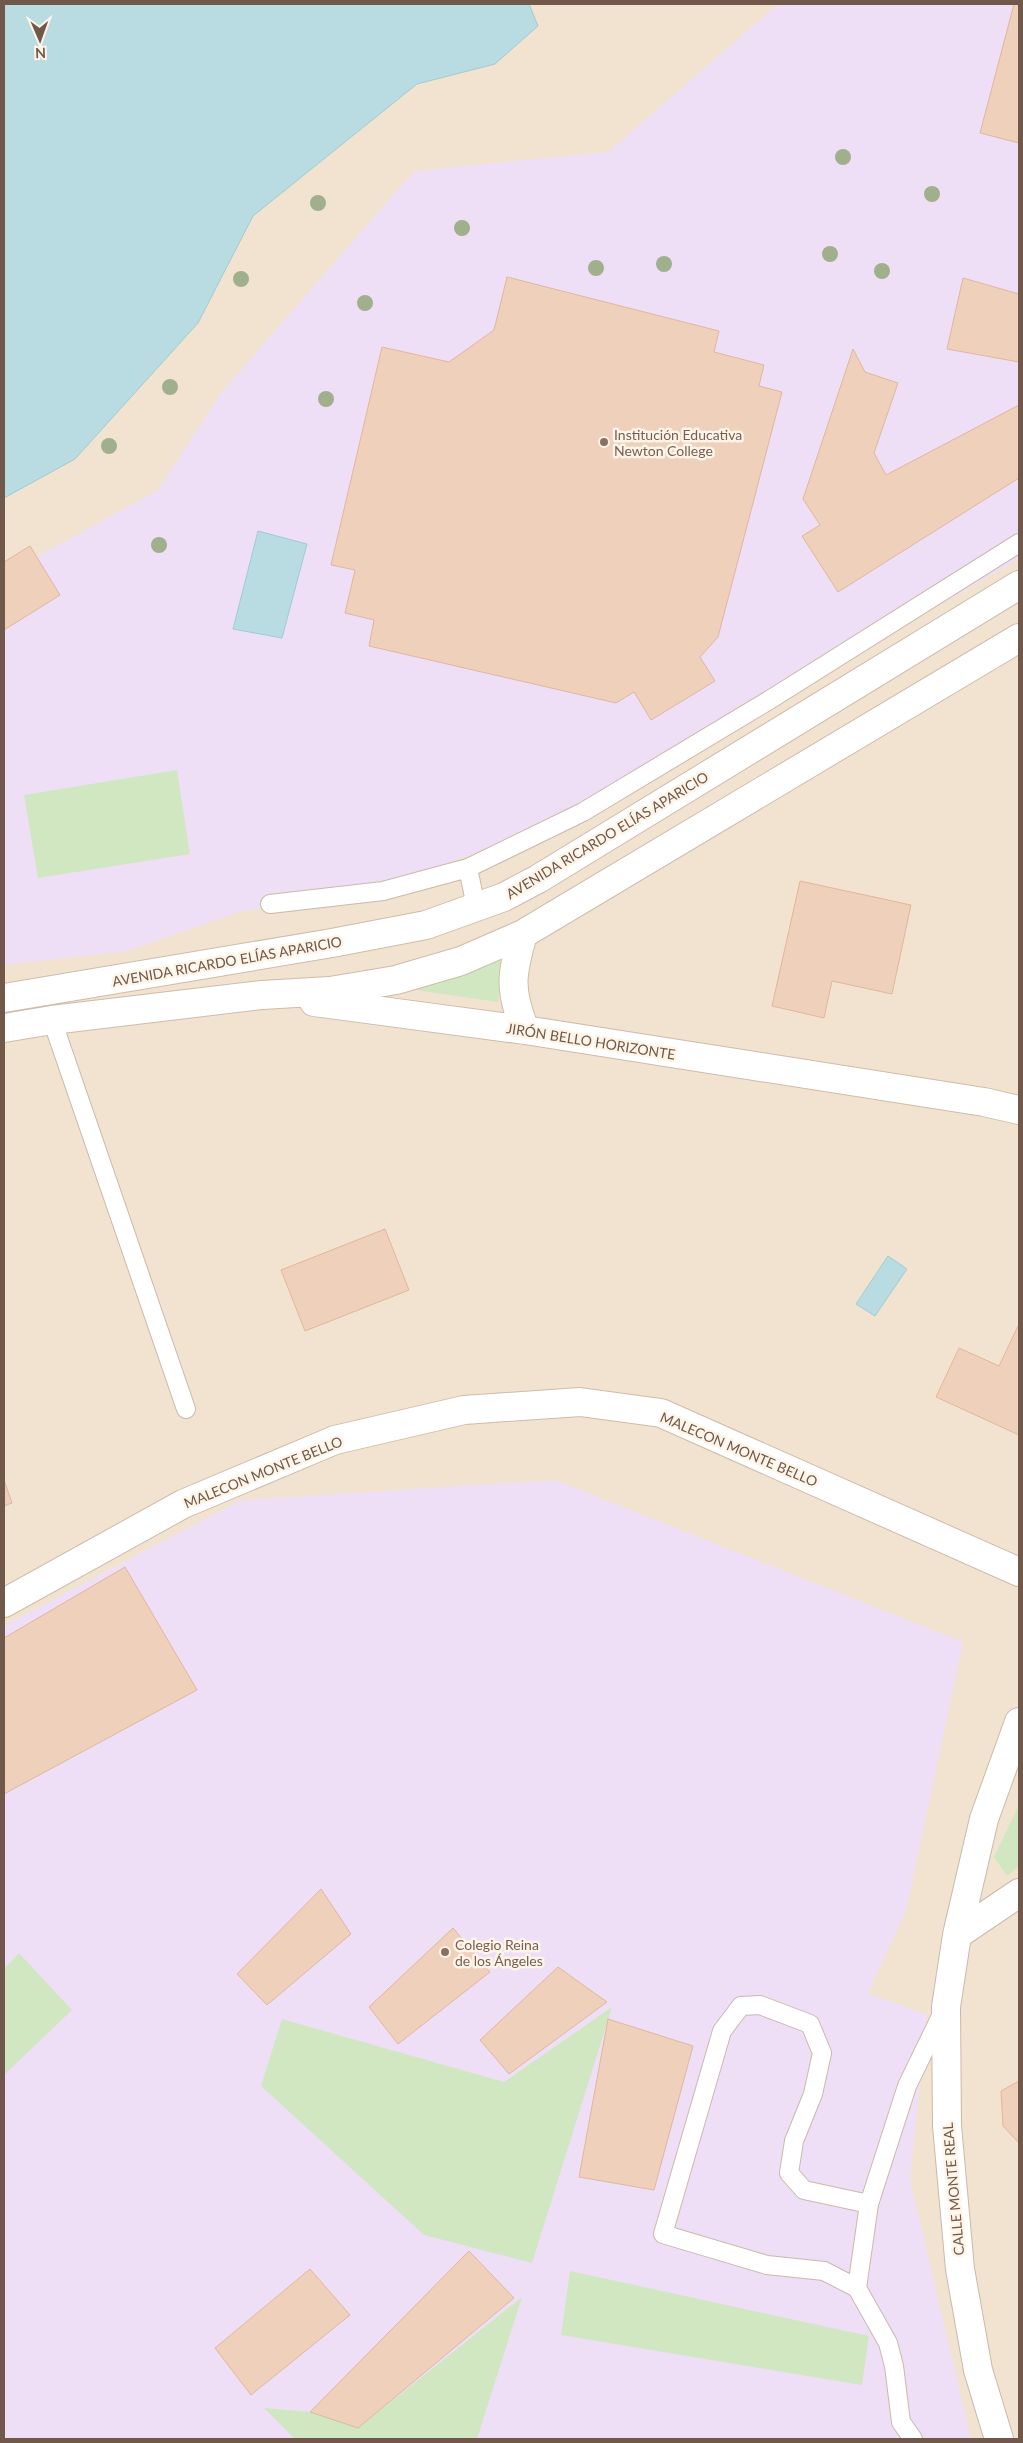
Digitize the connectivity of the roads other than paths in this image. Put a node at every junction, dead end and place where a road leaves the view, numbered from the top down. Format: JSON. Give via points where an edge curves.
{"nodes":[{"id":1,"x":1019,"y":543,"type":"edge"},
{"id":2,"x":1019,"y":586,"type":"edge"},
{"id":3,"x":1019,"y":638,"type":"edge"},
{"id":4,"x":468,"y":868,"type":"junction"},
{"id":5,"x":270,"y":904,"type":"dead end"},
{"id":6,"x":476,"y":907,"type":"junction"},
{"id":7,"x":523,"y":934,"type":"junction"},
{"id":8,"x":163,"y":972,"type":"junction"},
{"id":9,"x":262,"y":995,"type":"junction"},
{"id":10,"x":4,"y":998,"type":"edge"},
{"id":11,"x":52,"y":1020,"type":"junction"},
{"id":12,"x":4,"y":1028,"type":"edge"},
{"id":13,"x":525,"y":1030,"type":"junction"},
{"id":14,"x":1019,"y":1110,"type":"edge"},
{"id":15,"x":186,"y":1409,"type":"dead end"},
{"id":16,"x":1019,"y":1572,"type":"edge"},
{"id":17,"x":4,"y":1603,"type":"edge"},
{"id":18,"x":1019,"y":1722,"type":"edge"},
{"id":19,"x":1019,"y":1893,"type":"edge"},
{"id":20,"x":957,"y":1935,"type":"junction"},
{"id":21,"x":946,"y":2006,"type":"junction"},
{"id":22,"x":869,"y":2204,"type":"junction"},
{"id":23,"x":858,"y":2288,"type":"junction"},
{"id":24,"x":913,"y":2439,"type":"edge"},
{"id":25,"x":999,"y":2439,"type":"edge"}],
"edges":[{"from":1,"to":4,"type":"lane","via":[[771,699],[583,812]]},
{"from":2,"to":6,"type":"street","name":"AVENIDA RICARDO ELÍAS APARICIO","via":[[538,879]]},
{"from":3,"to":7,"type":"street"},
{"from":4,"to":5,"type":"lane","via":[[382,891]]},
{"from":4,"to":6,"type":"lane"},
{"from":6,"to":8,"type":"street","name":"AVENIDA RICARDO ELÍAS APARICIO","via":[[426,925]]},
{"from":7,"to":9,"type":"street","via":[[461,961],[396,980],[330,991]]},
{"from":7,"to":13,"type":"street","via":[[513,968],[514,1003]]},
{"from":8,"to":9,"type":"street","name":"JIRÓN BELLO HORIZONTE"},
{"from":8,"to":10,"type":"street","name":"AVENIDA RICARDO ELÍAS APARICIO"},
{"from":9,"to":11,"type":"street"},
{"from":9,"to":13,"type":"street","name":"JIRÓN BELLO HORIZONTE"},
{"from":11,"to":12,"type":"street"},
{"from":11,"to":15,"type":"lane"},
{"from":13,"to":14,"type":"street","name":"JIRÓN BELLO HORIZONTE"},
{"from":16,"to":17,"type":"street","name":"MALECON MONTE BELLO","via":[[661,1413],[580,1402],[464,1410],[335,1440],[184,1504]]},
{"from":18,"to":20,"type":"street","name":"CALLE MONTE REAL","via":[[984,1819]]},
{"from":19,"to":20,"type":"street"},
{"from":20,"to":21,"type":"street","name":"CALLE MONTE REAL"},
{"from":21,"to":22,"type":"lane","via":[[907,2086]]},
{"from":21,"to":25,"type":"street","name":"CALLE MONTE REAL","via":[[947,2126],[960,2269],[978,2370]]},
{"from":22,"to":23,"type":"lane"},
{"from":22,"to":23,"type":"lane","via":[[804,2190],[789,2173],[794,2141],[813,2094],[822,2054],[810,2024],[760,2006],[741,2006],[722,2031],[663,2234],[767,2265],[824,2271]]},
{"from":23,"to":24,"type":"lane","via":[[888,2343],[901,2422]]}]}
